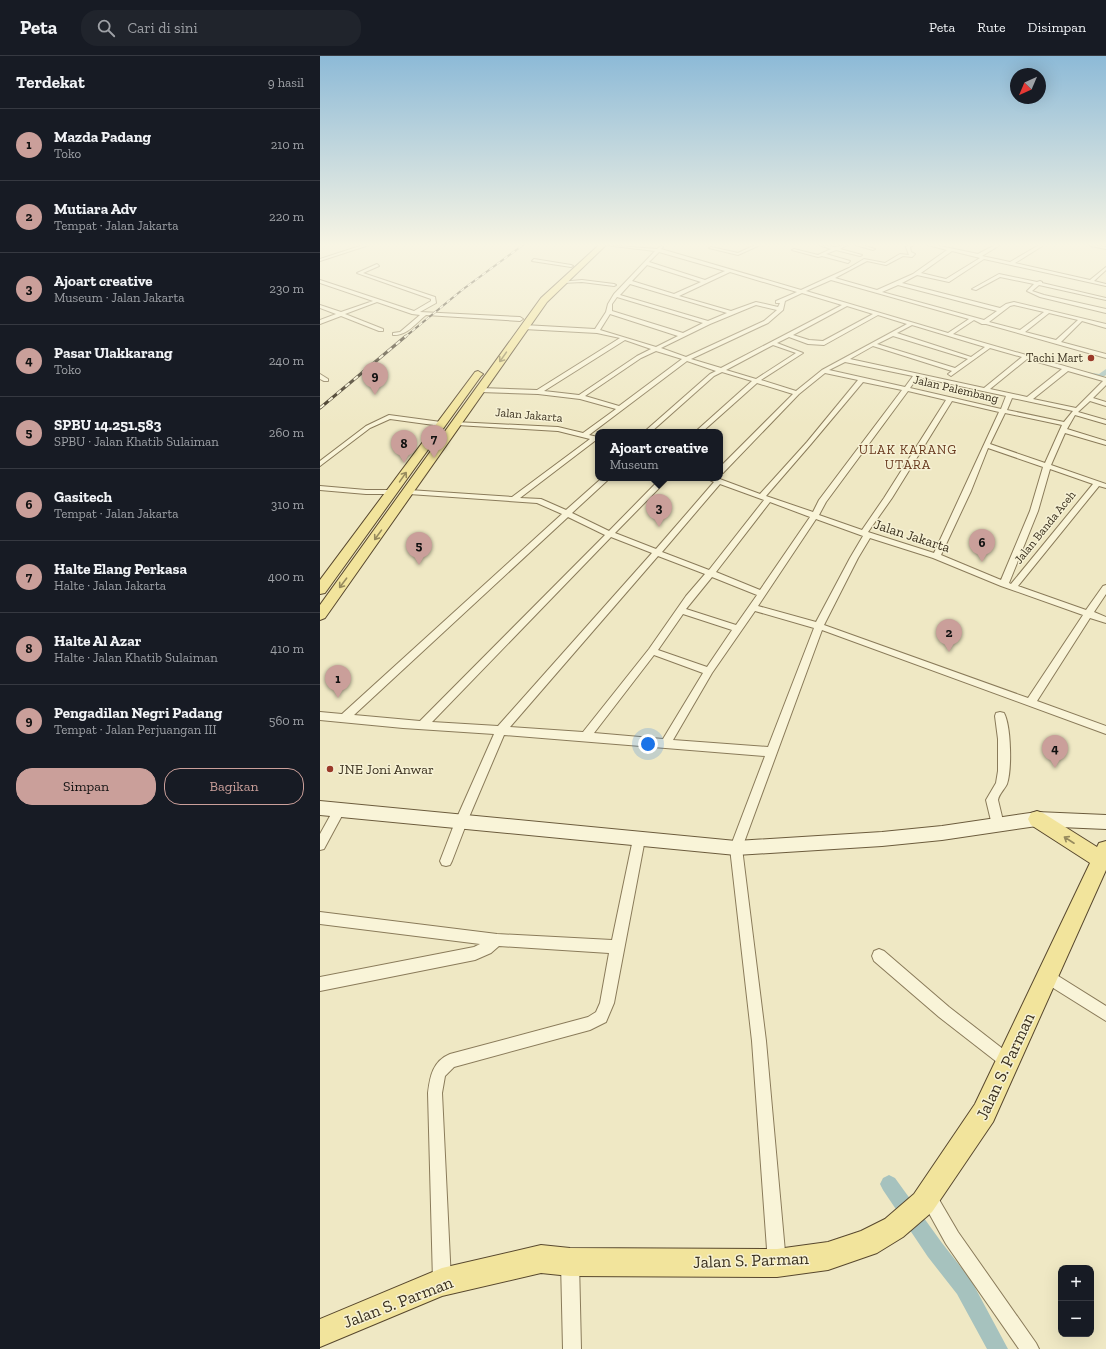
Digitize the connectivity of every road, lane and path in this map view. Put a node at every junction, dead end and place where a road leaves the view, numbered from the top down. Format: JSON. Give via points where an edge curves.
{"nodes":[{"id":1,"x":364,"y":305,"type":"edge"},
{"id":2,"x":390,"y":305,"type":"edge"},
{"id":3,"x":428,"y":305,"type":"edge"},
{"id":4,"x":532,"y":305,"type":"edge"},
{"id":5,"x":539,"y":305,"type":"edge"},
{"id":6,"x":610,"y":305,"type":"edge"},
{"id":7,"x":650,"y":305,"type":"edge"},
{"id":8,"x":705,"y":305,"type":"edge"},
{"id":9,"x":750,"y":305,"type":"edge"},
{"id":10,"x":768,"y":305,"type":"edge"},
{"id":11,"x":846,"y":305,"type":"edge"},
{"id":12,"x":847,"y":305,"type":"edge"},
{"id":13,"x":924,"y":305,"type":"edge"},
{"id":14,"x":983,"y":305,"type":"edge"},
{"id":15,"x":1010,"y":305,"type":"edge"},
{"id":16,"x":1024,"y":305,"type":"edge"},
{"id":17,"x":1082,"y":305,"type":"edge"},
{"id":18,"x":320,"y":306,"type":"edge"},
{"id":19,"x":771,"y":306,"type":"joint"},
{"id":20,"x":781,"y":308,"type":"joint"},
{"id":21,"x":1001,"y":310,"type":"junction"},
{"id":22,"x":1048,"y":311,"type":"junction"},
{"id":23,"x":1106,"y":311,"type":"edge"},
{"id":24,"x":609,"y":312,"type":"junction"},
{"id":25,"x":414,"y":313,"type":"junction"},
{"id":26,"x":731,"y":313,"type":"junction"},
{"id":27,"x":341,"y":314,"type":"junction"},
{"id":28,"x":424,"y":314,"type":"junction"},
{"id":29,"x":877,"y":314,"type":"junction"},
{"id":30,"x":972,"y":319,"type":"junction"},
{"id":31,"x":1081,"y":320,"type":"junction"},
{"id":32,"x":320,"y":322,"type":"edge"},
{"id":33,"x":522,"y":323,"type":"junction"},
{"id":34,"x":708,"y":323,"type":"junction"},
{"id":35,"x":984,"y":323,"type":"junction"},
{"id":36,"x":910,"y":324,"type":"junction"},
{"id":37,"x":1106,"y":326,"type":"edge"},
{"id":38,"x":381,"y":330,"type":"dead end"},
{"id":39,"x":597,"y":331,"type":"junction"},
{"id":40,"x":1020,"y":333,"type":"junction"},
{"id":41,"x":395,"y":334,"type":"dead end"},
{"id":42,"x":893,"y":334,"type":"junction"},
{"id":43,"x":682,"y":335,"type":"junction"},
{"id":44,"x":788,"y":335,"type":"junction"},
{"id":45,"x":948,"y":335,"type":"junction"},
{"id":46,"x":624,"y":338,"type":"junction"},
{"id":47,"x":772,"y":343,"type":"junction"},
{"id":48,"x":1056,"y":343,"type":"junction"},
{"id":49,"x":874,"y":345,"type":"junction"},
{"id":50,"x":990,"y":346,"type":"junction"},
{"id":51,"x":654,"y":348,"type":"junction"},
{"id":52,"x":1106,"y":356,"type":"edge"},
{"id":53,"x":1026,"y":357,"type":"junction"},
{"id":54,"x":686,"y":359,"type":"junction"},
{"id":55,"x":972,"y":359,"type":"junction"},
{"id":56,"x":845,"y":360,"type":"junction"},
{"id":57,"x":1066,"y":369,"type":"junction"},
{"id":58,"x":720,"y":370,"type":"junction"},
{"id":59,"x":956,"y":370,"type":"junction"},
{"id":60,"x":824,"y":371,"type":"junction"},
{"id":61,"x":320,"y":376,"type":"edge"},
{"id":62,"x":916,"y":376,"type":"junction"},
{"id":63,"x":862,"y":379,"type":"junction"},
{"id":64,"x":326,"y":380,"type":"dead end"},
{"id":65,"x":756,"y":381,"type":"junction"},
{"id":66,"x":943,"y":381,"type":"junction"},
{"id":67,"x":1106,"y":381,"type":"edge"},
{"id":68,"x":906,"y":389,"type":"junction"},
{"id":69,"x":480,"y":390,"type":"junction"},
{"id":70,"x":986,"y":390,"type":"junction"},
{"id":71,"x":538,"y":392,"type":"junction"},
{"id":72,"x":797,"y":393,"type":"junction"},
{"id":73,"x":1010,"y":395,"type":"junction"},
{"id":74,"x":580,"y":397,"type":"junction"},
{"id":75,"x":950,"y":399,"type":"junction"},
{"id":76,"x":1029,"y":399,"type":"junction"},
{"id":77,"x":1090,"y":399,"type":"junction"},
{"id":78,"x":456,"y":403,"type":"junction"},
{"id":79,"x":470,"y":404,"type":"junction"},
{"id":80,"x":1106,"y":404,"type":"edge"},
{"id":81,"x":619,"y":408,"type":"junction"},
{"id":82,"x":1003,"y":411,"type":"junction"},
{"id":83,"x":1076,"y":412,"type":"junction"},
{"id":84,"x":1106,"y":422,"type":"edge"},
{"id":85,"x":457,"y":423,"type":"junction"},
{"id":86,"x":441,"y":424,"type":"junction"},
{"id":87,"x":1064,"y":427,"type":"junction"},
{"id":88,"x":650,"y":429,"type":"edge"},
{"id":89,"x":701,"y":429,"type":"edge"},
{"id":90,"x":585,"y":434,"type":"junction"},
{"id":91,"x":595,"y":438,"type":"edge"},
{"id":92,"x":595,"y":439,"type":"edge"},
{"id":93,"x":1106,"y":443,"type":"edge"},
{"id":94,"x":986,"y":445,"type":"junction"},
{"id":95,"x":320,"y":464,"type":"edge"},
{"id":96,"x":1047,"y":466,"type":"junction"},
{"id":97,"x":723,"y":468,"type":"edge"},
{"id":98,"x":603,"y":481,"type":"edge"},
{"id":99,"x":662,"y":481,"type":"edge"},
{"id":100,"x":712,"y":481,"type":"edge"},
{"id":101,"x":719,"y":481,"type":"edge"},
{"id":102,"x":1096,"y":483,"type":"junction"},
{"id":103,"x":1106,"y":486,"type":"edge"},
{"id":104,"x":320,"y":488,"type":"edge"},
{"id":105,"x":392,"y":492,"type":"junction"},
{"id":106,"x":408,"y":492,"type":"junction"},
{"id":107,"x":515,"y":498,"type":"junction"},
{"id":108,"x":765,"y":498,"type":"junction"},
{"id":109,"x":567,"y":514,"type":"junction"},
{"id":110,"x":815,"y":515,"type":"junction"},
{"id":111,"x":610,"y":534,"type":"junction"},
{"id":112,"x":866,"y":535,"type":"junction"},
{"id":113,"x":658,"y":552,"type":"junction"},
{"id":114,"x":936,"y":556,"type":"junction"},
{"id":115,"x":711,"y":573,"type":"junction"},
{"id":116,"x":1004,"y":584,"type":"junction"},
{"id":117,"x":1013,"y":587,"type":"junction"},
{"id":118,"x":1106,"y":588,"type":"edge"},
{"id":119,"x":320,"y":590,"type":"edge"},
{"id":120,"x":762,"y":593,"type":"junction"},
{"id":121,"x":753,"y":607,"type":"junction"},
{"id":122,"x":681,"y":610,"type":"junction"},
{"id":123,"x":1088,"y":613,"type":"junction"},
{"id":124,"x":320,"y":615,"type":"edge"},
{"id":125,"x":1106,"y":620,"type":"edge"},
{"id":126,"x":819,"y":626,"type":"junction"},
{"id":127,"x":738,"y":629,"type":"junction"},
{"id":128,"x":652,"y":651,"type":"junction"},
{"id":129,"x":709,"y":671,"type":"junction"},
{"id":130,"x":1031,"y":702,"type":"junction"},
{"id":131,"x":320,"y":716,"type":"edge"},
{"id":132,"x":1000,"y":716,"type":"dead end"},
{"id":133,"x":346,"y":718,"type":"junction"},
{"id":134,"x":423,"y":725,"type":"junction"},
{"id":135,"x":502,"y":730,"type":"junction"},
{"id":136,"x":1106,"y":730,"type":"edge"},
{"id":137,"x":584,"y":737,"type":"junction"},
{"id":138,"x":665,"y":744,"type":"junction"},
{"id":139,"x":772,"y":752,"type":"junction"},
{"id":140,"x":320,"y":808,"type":"edge"},
{"id":141,"x":339,"y":810,"type":"junction"},
{"id":142,"x":1037,"y":819,"type":"junction"},
{"id":143,"x":461,"y":822,"type":"junction"},
{"id":144,"x":1106,"y":822,"type":"edge"},
{"id":145,"x":998,"y":825,"type":"junction"},
{"id":146,"x":639,"y":839,"type":"junction"},
{"id":147,"x":320,"y":845,"type":"edge"},
{"id":148,"x":736,"y":848,"type":"junction"},
{"id":149,"x":1104,"y":855,"type":"edge"},
{"id":150,"x":446,"y":861,"type":"dead end"},
{"id":151,"x":320,"y":918,"type":"edge"},
{"id":152,"x":497,"y":940,"type":"junction"},
{"id":153,"x":617,"y":947,"type":"junction"},
{"id":154,"x":880,"y":956,"type":"dead end"},
{"id":155,"x":1047,"y":976,"type":"junction"},
{"id":156,"x":320,"y":984,"type":"edge"},
{"id":157,"x":1106,"y":1014,"type":"edge"},
{"id":158,"x":1007,"y":1061,"type":"junction"},
{"id":159,"x":926,"y":1200,"type":"junction"},
{"id":160,"x":570,"y":1262,"type":"junction"},
{"id":161,"x":777,"y":1263,"type":"junction"},
{"id":162,"x":442,"y":1282,"type":"junction"},
{"id":163,"x":320,"y":1333,"type":"edge"},
{"id":164,"x":572,"y":1349,"type":"edge"},
{"id":165,"x":1030,"y":1349,"type":"edge"}],
"edges":[{"from":1,"to":27,"type":"street"},
{"from":2,"to":25,"type":"street"},
{"from":3,"to":25,"type":"street"},
{"from":4,"to":33,"type":"main road"},
{"from":5,"to":33,"type":"main road"},
{"from":6,"to":24,"type":"street"},
{"from":7,"to":34,"type":"street"},
{"from":8,"to":26,"type":"street"},
{"from":9,"to":26,"type":"street"},
{"from":10,"to":19,"type":"street"},
{"from":11,"to":44,"type":"street"},
{"from":12,"to":29,"type":"street"},
{"from":13,"to":30,"type":"street"},
{"from":14,"to":21,"type":"street"},
{"from":15,"to":21,"type":"street"},
{"from":16,"to":22,"type":"street"},
{"from":17,"to":23,"type":"street"},
{"from":18,"to":27,"type":"street"},
{"from":19,"to":20,"type":"street"},
{"from":20,"to":54,"type":"street","via":[[766,322]]},
{"from":21,"to":35,"type":"street"},
{"from":22,"to":31,"type":"street"},
{"from":22,"to":40,"type":"street"},
{"from":24,"to":39,"type":"street"},
{"from":24,"to":43,"type":"street"},
{"from":25,"to":28,"type":"street"},
{"from":26,"to":34,"type":"street"},
{"from":27,"to":32,"type":"street"},
{"from":27,"to":38,"type":"street"},
{"from":28,"to":33,"type":"street"},
{"from":28,"to":41,"type":"street","via":[[402,333]]},
{"from":29,"to":36,"type":"street"},
{"from":29,"to":44,"type":"street","via":[[824,343],[808,342]]},
{"from":30,"to":35,"type":"street"},
{"from":30,"to":45,"type":"street"},
{"from":31,"to":37,"type":"street"},
{"from":31,"to":48,"type":"street"},
{"from":33,"to":39,"type":"street"},
{"from":33,"to":69,"type":"main road","one_way":true},
{"from":33,"to":78,"type":"main road"},
{"from":34,"to":43,"type":"street"},
{"from":35,"to":40,"type":"street"},
{"from":36,"to":42,"type":"street"},
{"from":36,"to":45,"type":"street"},
{"from":39,"to":46,"type":"street"},
{"from":40,"to":48,"type":"street"},
{"from":42,"to":49,"type":"street"},
{"from":42,"to":55,"type":"street"},
{"from":43,"to":51,"type":"street"},
{"from":44,"to":47,"type":"street"},
{"from":45,"to":50,"type":"street"},
{"from":46,"to":51,"type":"street"},
{"from":46,"to":71,"type":"street"},
{"from":47,"to":58,"type":"street"},
{"from":47,"to":65,"type":"street","via":[[800,353]]},
{"from":48,"to":52,"type":"street","via":[[1099,352]]},
{"from":49,"to":56,"type":"street"},
{"from":49,"to":59,"type":"street"},
{"from":50,"to":53,"type":"street"},
{"from":50,"to":55,"type":"street"},
{"from":51,"to":54,"type":"street"},
{"from":51,"to":74,"type":"street"},
{"from":53,"to":57,"type":"street"},
{"from":53,"to":70,"type":"street"},
{"from":54,"to":58,"type":"street"},
{"from":54,"to":81,"type":"street"},
{"from":55,"to":59,"type":"street"},
{"from":56,"to":60,"type":"street"},
{"from":56,"to":62,"type":"street"},
{"from":57,"to":67,"type":"street"},
{"from":57,"to":76,"type":"street"},
{"from":58,"to":65,"type":"street"},
{"from":58,"to":88,"type":"street"},
{"from":59,"to":66,"type":"street"},
{"from":60,"to":63,"type":"street","name":"Jalan Palembang"},
{"from":60,"to":72,"type":"street"},
{"from":61,"to":64,"type":"street"},
{"from":62,"to":66,"type":"street"},
{"from":62,"to":68,"type":"street"},
{"from":63,"to":68,"type":"street","name":"Jalan Palembang"},
{"from":63,"to":108,"type":"street"},
{"from":65,"to":72,"type":"street"},
{"from":65,"to":89,"type":"street"},
{"from":66,"to":70,"type":"street"},
{"from":67,"to":77,"type":"street"},
{"from":68,"to":75,"type":"street","name":"Jalan Palembang"},
{"from":68,"to":110,"type":"street","via":[[840,476]]},
{"from":69,"to":71,"type":"street"},
{"from":69,"to":79,"type":"main road"},
{"from":70,"to":73,"type":"street"},
{"from":71,"to":74,"type":"street"},
{"from":72,"to":97,"type":"street"},
{"from":73,"to":76,"type":"street"},
{"from":73,"to":82,"type":"street"},
{"from":74,"to":81,"type":"street"},
{"from":75,"to":82,"type":"street","name":"Jalan Palembang"},
{"from":75,"to":112,"type":"street"},
{"from":76,"to":83,"type":"street"},
{"from":77,"to":80,"type":"street"},
{"from":77,"to":83,"type":"street"},
{"from":78,"to":79,"type":"main road"},
{"from":78,"to":86,"type":"main road"},
{"from":79,"to":85,"type":"main road"},
{"from":81,"to":90,"type":"street"},
{"from":82,"to":87,"type":"street"},
{"from":82,"to":94,"type":"street","name":"Jalan Palembang"},
{"from":83,"to":84,"type":"street"},
{"from":83,"to":87,"type":"street"},
{"from":85,"to":90,"type":"street","name":"Jalan Jakarta","via":[[558,428]]},
{"from":85,"to":106,"type":"main road"},
{"from":86,"to":95,"type":"street","via":[[389,417],[363,430]]},
{"from":105,"to":86,"type":"main road","one_way":true},
{"from":87,"to":93,"type":"street"},
{"from":87,"to":96,"type":"street"},
{"from":90,"to":91,"type":"street","name":"Jalan Jakarta"},
{"from":92,"to":107,"type":"street"},
{"from":94,"to":96,"type":"street"},
{"from":94,"to":114,"type":"street","name":"Jalan Palembang"},
{"from":96,"to":102,"type":"street"},
{"from":96,"to":116,"type":"street","via":[[1034,511]]},
{"from":98,"to":109,"type":"street"},
{"from":99,"to":111,"type":"street"},
{"from":100,"to":113,"type":"street"},
{"from":101,"to":108,"type":"street","name":"Jalan Jakarta"},
{"from":102,"to":103,"type":"street"},
{"from":102,"to":117,"type":"street","name":"Jalan Banda Aceh"},
{"from":104,"to":105,"type":"street"},
{"from":105,"to":119,"type":"main road"},
{"from":106,"to":107,"type":"street"},
{"from":106,"to":124,"type":"main road","one_way":true},
{"from":107,"to":109,"type":"street","via":[[543,502]]},
{"from":108,"to":110,"type":"street","name":"Jalan Jakarta"},
{"from":108,"to":115,"type":"street"},
{"from":109,"to":111,"type":"street"},
{"from":109,"to":133,"type":"street"},
{"from":110,"to":112,"type":"street","name":"Jalan Jakarta"},
{"from":110,"to":120,"type":"street"},
{"from":111,"to":113,"type":"street"},
{"from":111,"to":134,"type":"street"},
{"from":112,"to":114,"type":"street","name":"Jalan Jakarta"},
{"from":112,"to":126,"type":"street"},
{"from":113,"to":115,"type":"street"},
{"from":113,"to":135,"type":"street"},
{"from":114,"to":116,"type":"street","name":"Jalan Jakarta"},
{"from":115,"to":120,"type":"street"},
{"from":115,"to":122,"type":"street"},
{"from":116,"to":117,"type":"street","name":"Jalan Jakarta"},
{"from":117,"to":123,"type":"street","name":"Jalan Jakarta"},
{"from":118,"to":123,"type":"street"},
{"from":120,"to":121,"type":"street"},
{"from":121,"to":126,"type":"street"},
{"from":121,"to":127,"type":"street"},
{"from":122,"to":127,"type":"street"},
{"from":122,"to":128,"type":"street"},
{"from":123,"to":125,"type":"street","name":"Jalan Jakarta"},
{"from":123,"to":130,"type":"street","via":[[1058,664]]},
{"from":126,"to":130,"type":"street"},
{"from":126,"to":139,"type":"street"},
{"from":127,"to":129,"type":"street"},
{"from":128,"to":129,"type":"street"},
{"from":128,"to":137,"type":"street"},
{"from":129,"to":138,"type":"street"},
{"from":130,"to":136,"type":"street"},
{"from":131,"to":133,"type":"street"},
{"from":132,"to":145,"type":"street","via":[[1003,724],[1003,772],[1001,784],[992,800]]},
{"from":133,"to":134,"type":"street"},
{"from":134,"to":135,"type":"street"},
{"from":135,"to":137,"type":"street"},
{"from":135,"to":143,"type":"street"},
{"from":137,"to":138,"type":"street"},
{"from":138,"to":139,"type":"street"},
{"from":139,"to":148,"type":"street"},
{"from":140,"to":141,"type":"main road"},
{"from":141,"to":143,"type":"main road"},
{"from":141,"to":147,"type":"street"},
{"from":142,"to":144,"type":"main road"},
{"from":142,"to":145,"type":"main road"},
{"from":149,"to":142,"type":"main road","one_way":true},
{"from":143,"to":146,"type":"main road"},
{"from":143,"to":150,"type":"street"},
{"from":145,"to":148,"type":"main road","via":[[942,834]]},
{"from":146,"to":148,"type":"main road"},
{"from":146,"to":153,"type":"street"},
{"from":148,"to":161,"type":"street","via":[[759,1041]]},
{"from":149,"to":155,"type":"main road","name":"Jalan S. Parman"},
{"from":151,"to":152,"type":"street"},
{"from":152,"to":153,"type":"street"},
{"from":152,"to":156,"type":"street","via":[[475,952]]},
{"from":153,"to":162,"type":"street","via":[[608,1004],[598,1020],[450,1061],[439,1071],[436,1093]]},
{"from":154,"to":158,"type":"street","via":[[944,1012]]},
{"from":155,"to":157,"type":"street"},
{"from":155,"to":158,"type":"main road","name":"Jalan S. Parman"},
{"from":158,"to":159,"type":"main road","name":"Jalan S. Parman","via":[[984,1113]]},
{"from":159,"to":161,"type":"main road","name":"Jalan S. Parman","via":[[894,1228],[867,1243],[828,1256]]},
{"from":159,"to":165,"type":"street"},
{"from":160,"to":161,"type":"main road","name":"Jalan S. Parman"},
{"from":160,"to":162,"type":"main road","name":"Jalan S. Parman","via":[[541,1259]]},
{"from":160,"to":164,"type":"street"},
{"from":162,"to":163,"type":"main road","name":"Jalan S. Parman"}]}
